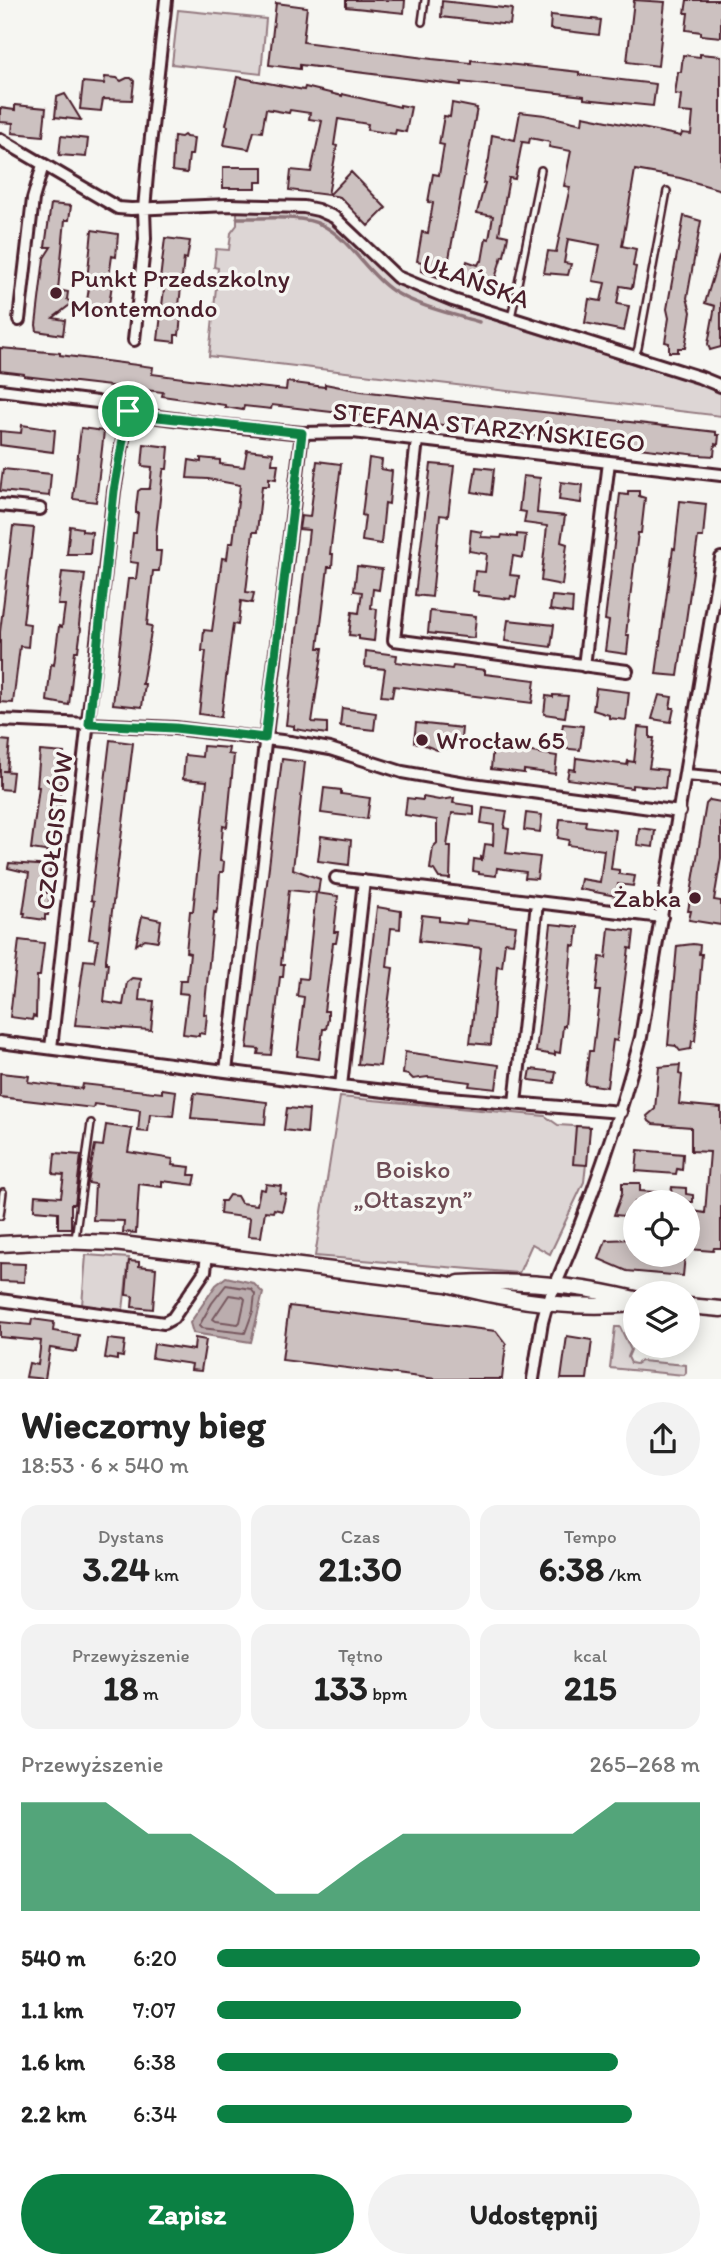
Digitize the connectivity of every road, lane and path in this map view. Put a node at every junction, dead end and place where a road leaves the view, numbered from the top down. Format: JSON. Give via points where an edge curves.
{"nodes":[{"id":1,"x":166,"y":0,"type":"edge"},
{"id":2,"x":425,"y":0,"type":"edge"},
{"id":3,"x":422,"y":22,"type":"dead end"},
{"id":4,"x":0,"y":139,"type":"edge"},
{"id":5,"x":43,"y":165,"type":"junction"},
{"id":6,"x":541,"y":170,"type":"dead end"},
{"id":7,"x":667,"y":191,"type":"dead end"},
{"id":8,"x":144,"y":209,"type":"junction"},
{"id":9,"x":511,"y":318,"type":"junction"},
{"id":10,"x":19,"y":320,"type":"dead end"},
{"id":11,"x":134,"y":340,"type":"dead end"},
{"id":12,"x":634,"y":358,"type":"junction"},
{"id":13,"x":721,"y":386,"type":"edge"},
{"id":14,"x":0,"y":390,"type":"edge"},
{"id":15,"x":128,"y":411,"type":"junction"},
{"id":16,"x":302,"y":433,"type":"junction"},
{"id":17,"x":417,"y":440,"type":"junction"},
{"id":18,"x":609,"y":462,"type":"junction"},
{"id":19,"x":721,"y":475,"type":"edge"},
{"id":20,"x":0,"y":505,"type":"edge"},
{"id":21,"x":40,"y":509,"type":"dead end"},
{"id":22,"x":721,"y":558,"type":"edge"},
{"id":23,"x":584,"y":666,"type":"junction"},
{"id":24,"x":627,"y":671,"type":"dead end"},
{"id":25,"x":0,"y":720,"type":"edge"},
{"id":26,"x":89,"y":724,"type":"junction"},
{"id":27,"x":265,"y":738,"type":"junction"},
{"id":28,"x":690,"y":775,"type":"junction"},
{"id":29,"x":721,"y":778,"type":"edge"},
{"id":30,"x":680,"y":812,"type":"junction"},
{"id":31,"x":335,"y":878,"type":"dead end"},
{"id":32,"x":364,"y":881,"type":"junction"},
{"id":33,"x":537,"y":902,"type":"junction"},
{"id":34,"x":662,"y":917,"type":"junction"},
{"id":35,"x":0,"y":1042,"type":"edge"},
{"id":36,"x":51,"y":1048,"type":"junction"},
{"id":37,"x":226,"y":1071,"type":"junction"},
{"id":38,"x":341,"y":1086,"type":"junction"},
{"id":39,"x":515,"y":1103,"type":"junction"},
{"id":40,"x":621,"y":1112,"type":"junction"},
{"id":41,"x":92,"y":1123,"type":"dead end"},
{"id":42,"x":3,"y":1192,"type":"dead end"},
{"id":43,"x":0,"y":1216,"type":"edge"},
{"id":44,"x":75,"y":1242,"type":"junction"},
{"id":45,"x":0,"y":1244,"type":"edge"},
{"id":46,"x":207,"y":1255,"type":"junction"},
{"id":47,"x":447,"y":1284,"type":"junction"},
{"id":48,"x":555,"y":1287,"type":"junction"},
{"id":49,"x":623,"y":1296,"type":"edge"},
{"id":50,"x":0,"y":1300,"type":"edge"},
{"id":51,"x":547,"y":1304,"type":"junction"},
{"id":52,"x":623,"y":1305,"type":"edge"},
{"id":53,"x":700,"y":1307,"type":"edge"},
{"id":54,"x":721,"y":1309,"type":"edge"},
{"id":55,"x":533,"y":1379,"type":"edge"}],
"edges":[{"from":1,"to":8,"type":"street"},
{"from":2,"to":3,"type":"lane"},
{"from":4,"to":5,"type":"street","name":"UŁAŃSKA"},
{"from":5,"to":8,"type":"street","name":"UŁAŃSKA","via":[[118,208]]},
{"from":5,"to":10,"type":"street","via":[[33,199]]},
{"from":6,"to":9,"type":"lane"},
{"from":7,"to":12,"type":"lane"},
{"from":8,"to":9,"type":"street","name":"UŁAŃSKA","via":[[229,205],[318,210],[334,217],[397,276]]},
{"from":8,"to":11,"type":"street"},
{"from":9,"to":12,"type":"street","name":"UŁAŃSKA"},
{"from":12,"to":13,"type":"street","name":"UŁAŃSKA"},
{"from":14,"to":15,"type":"street","name":"STEFANA STARZYŃSKIEGO","via":[[97,402]]},
{"from":15,"to":16,"type":"street","name":"STEFANA STARZYŃSKIEGO"},
{"from":15,"to":26,"type":"street","name":"CZOŁGISTÓW","via":[[114,491]]},
{"from":16,"to":17,"type":"street","name":"STEFANA STARZYŃSKIEGO","via":[[352,432]]},
{"from":16,"to":27,"type":"street"},
{"from":17,"to":18,"type":"street","name":"STEFANA STARZYŃSKIEGO"},
{"from":17,"to":23,"type":"street","via":[[394,640]]},
{"from":18,"to":19,"type":"street","name":"STEFANA STARZYŃSKIEGO"},
{"from":18,"to":23,"type":"street"},
{"from":20,"to":21,"type":"street"},
{"from":22,"to":28,"type":"street"},
{"from":23,"to":24,"type":"street"},
{"from":25,"to":26,"type":"street"},
{"from":26,"to":27,"type":"street"},
{"from":26,"to":36,"type":"street","name":"CZOŁGISTÓW"},
{"from":27,"to":30,"type":"street","via":[[330,750],[402,772]]},
{"from":27,"to":37,"type":"street"},
{"from":28,"to":29,"type":"street"},
{"from":28,"to":30,"type":"street"},
{"from":30,"to":34,"type":"street"},
{"from":31,"to":32,"type":"street"},
{"from":32,"to":33,"type":"street"},
{"from":32,"to":38,"type":"street"},
{"from":33,"to":34,"type":"street"},
{"from":33,"to":39,"type":"street"},
{"from":34,"to":40,"type":"street","via":[[641,1037]]},
{"from":35,"to":36,"type":"street"},
{"from":36,"to":37,"type":"street"},
{"from":37,"to":38,"type":"street"},
{"from":38,"to":39,"type":"street"},
{"from":39,"to":40,"type":"street"},
{"from":40,"to":48,"type":"street"},
{"from":41,"to":44,"type":"lane"},
{"from":42,"to":43,"type":"lane"},
{"from":44,"to":45,"type":"street"},
{"from":44,"to":46,"type":"street"},
{"from":46,"to":47,"type":"street"},
{"from":46,"to":50,"type":"street","via":[[205,1271],[173,1318],[164,1323]]},
{"from":47,"to":48,"type":"street"},
{"from":47,"to":51,"type":"street"},
{"from":48,"to":49,"type":"street"},
{"from":48,"to":51,"type":"street"},
{"from":51,"to":52,"type":"street"},
{"from":51,"to":55,"type":"street"},
{"from":53,"to":54,"type":"street"}]}
